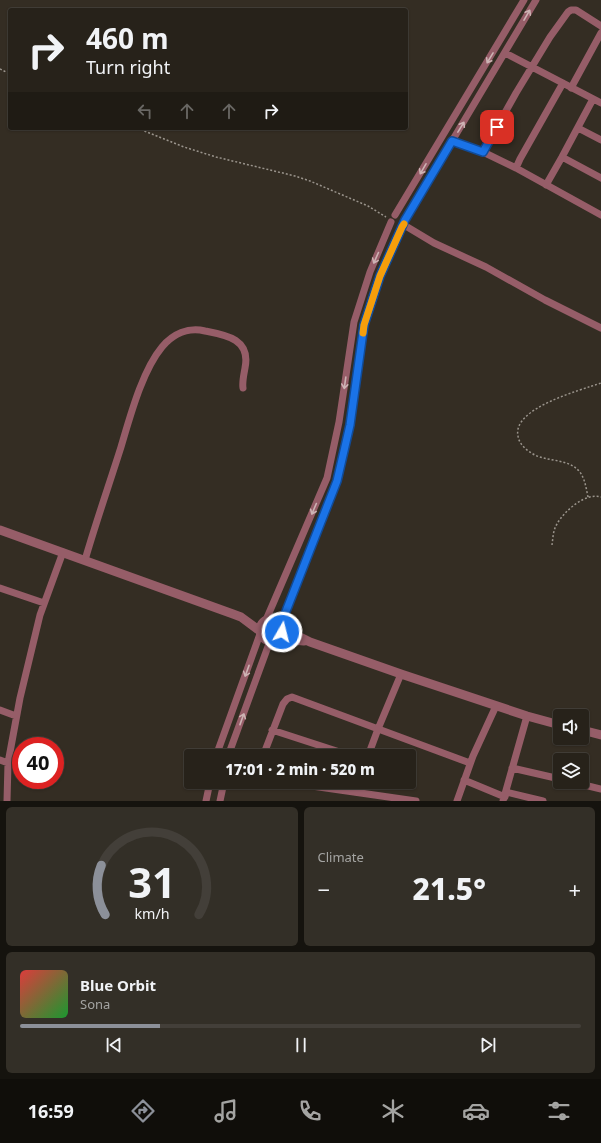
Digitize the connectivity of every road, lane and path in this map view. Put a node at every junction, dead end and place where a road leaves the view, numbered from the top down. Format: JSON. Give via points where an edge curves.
{"nodes":[{"id":1,"x":524,"y":0,"type":"edge"},
{"id":2,"x":536,"y":0,"type":"edge"},
{"id":3,"x":601,"y":26,"type":"edge"},
{"id":4,"x":601,"y":33,"type":"edge"},
{"id":5,"x":506,"y":53,"type":"junction"},
{"id":6,"x":532,"y":67,"type":"junction"},
{"id":7,"x":563,"y":83,"type":"junction"},
{"id":8,"x":572,"y":88,"type":"junction"},
{"id":9,"x":599,"y":101,"type":"edge"},
{"id":10,"x":578,"y":128,"type":"junction"},
{"id":11,"x":142,"y":130,"type":"edge"},
{"id":12,"x":601,"y":140,"type":"edge"},
{"id":13,"x":452,"y":141,"type":"junction"},
{"id":14,"x":483,"y":152,"type":"junction"},
{"id":15,"x":562,"y":157,"type":"junction"},
{"id":16,"x":516,"y":168,"type":"junction"},
{"id":17,"x":601,"y":178,"type":"edge"},
{"id":18,"x":546,"y":185,"type":"junction"},
{"id":19,"x":601,"y":215,"type":"edge"},
{"id":20,"x":393,"y":219,"type":"junction"},
{"id":21,"x":403,"y":224,"type":"junction"},
{"id":22,"x":600,"y":326,"type":"edge"},
{"id":23,"x":601,"y":383,"type":"edge"},
{"id":24,"x":243,"y":388,"type":"dead end"},
{"id":25,"x":588,"y":497,"type":"junction"},
{"id":26,"x":601,"y":497,"type":"edge"},
{"id":27,"x":0,"y":530,"type":"edge"},
{"id":28,"x":552,"y":545,"type":"dead end"},
{"id":29,"x":63,"y":552,"type":"junction"},
{"id":30,"x":85,"y":560,"type":"junction"},
{"id":31,"x":0,"y":589,"type":"edge"},
{"id":32,"x":44,"y":603,"type":"junction"},
{"id":33,"x":240,"y":617,"type":"junction"},
{"id":34,"x":265,"y":621,"type":"junction"},
{"id":35,"x":281,"y":626,"type":"junction"},
{"id":36,"x":260,"y":633,"type":"junction"},
{"id":37,"x":274,"y":640,"type":"junction"},
{"id":38,"x":310,"y":642,"type":"junction"},
{"id":39,"x":401,"y":674,"type":"junction"},
{"id":40,"x":496,"y":706,"type":"junction"},
{"id":41,"x":0,"y":710,"type":"edge"},
{"id":42,"x":16,"y":716,"type":"junction"},
{"id":43,"x":527,"y":716,"type":"junction"},
{"id":44,"x":553,"y":722,"type":"edge"},
{"id":45,"x":378,"y":729,"type":"junction"},
{"id":46,"x":272,"y":730,"type":"junction"},
{"id":47,"x":589,"y":732,"type":"edge"},
{"id":48,"x":601,"y":735,"type":"edge"},
{"id":49,"x":219,"y":749,"type":"edge"},
{"id":50,"x":231,"y":749,"type":"edge"},
{"id":51,"x":265,"y":749,"type":"edge"},
{"id":52,"x":330,"y":749,"type":"edge"},
{"id":53,"x":371,"y":749,"type":"edge"},
{"id":54,"x":0,"y":760,"type":"edge"},
{"id":55,"x":8,"y":763,"type":"junction"},
{"id":56,"x":470,"y":763,"type":"junction"},
{"id":57,"x":512,"y":768,"type":"junction"},
{"id":58,"x":553,"y":777,"type":"edge"},
{"id":59,"x":464,"y":780,"type":"junction"},
{"id":60,"x":589,"y":786,"type":"edge"},
{"id":61,"x":209,"y":789,"type":"edge"},
{"id":62,"x":223,"y":789,"type":"edge"},
{"id":63,"x":336,"y":789,"type":"edge"},
{"id":64,"x":359,"y":789,"type":"edge"},
{"id":65,"x":601,"y":789,"type":"edge"},
{"id":66,"x":358,"y":792,"type":"junction"},
{"id":67,"x":505,"y":797,"type":"edge"},
{"id":68,"x":7,"y":801,"type":"edge"},
{"id":69,"x":206,"y":801,"type":"edge"},
{"id":70,"x":220,"y":801,"type":"edge"},
{"id":71,"x":416,"y":801,"type":"edge"},
{"id":72,"x":457,"y":801,"type":"edge"},
{"id":73,"x":543,"y":801,"type":"edge"}],
"edges":[{"from":1,"to":20,"type":"street","one_way":true},
{"from":5,"to":2,"type":"street","one_way":true},
{"from":3,"to":6,"type":"street","via":[[576,10],[569,11]]},
{"from":4,"to":8,"type":"street"},
{"from":5,"to":6,"type":"street"},
{"from":13,"to":5,"type":"street","one_way":true},
{"from":6,"to":7,"type":"street"},
{"from":6,"to":14,"type":"street"},
{"from":7,"to":8,"type":"street"},
{"from":7,"to":16,"type":"street"},
{"from":8,"to":9,"type":"street"},
{"from":9,"to":10,"type":"street"},
{"from":10,"to":12,"type":"street"},
{"from":10,"to":15,"type":"street"},
{"from":11,"to":20,"type":"path","via":[[231,162],[310,181]]},
{"from":13,"to":14,"type":"street"},
{"from":13,"to":21,"type":"street"},
{"from":14,"to":16,"type":"street"},
{"from":15,"to":17,"type":"street"},
{"from":15,"to":18,"type":"street"},
{"from":16,"to":18,"type":"street"},
{"from":18,"to":19,"type":"street"},
{"from":20,"to":21,"type":"street","via":[[400,215]]},
{"from":20,"to":21,"type":"street","via":[[392,224],[396,228]]},
{"from":20,"to":34,"type":"street","one_way":true,"via":[[370,272],[354,322],[339,422],[327,478]]},
{"from":21,"to":22,"type":"street","via":[[419,235]]},
{"from":21,"to":35,"type":"street","via":[[380,276],[364,325],[350,425],[337,481]]},
{"from":23,"to":25,"type":"path","via":[[538,408],[526,416],[518,427],[518,437],[530,452],[539,457],[571,465],[579,471]]},
{"from":24,"to":30,"type":"street","via":[[246,356],[242,346],[233,338],[193,329],[180,333],[163,346],[144,380]]},
{"from":25,"to":26,"type":"path"},
{"from":25,"to":28,"type":"path","via":[[576,504],[557,523]]},
{"from":27,"to":29,"type":"street"},
{"from":29,"to":30,"type":"street"},
{"from":29,"to":32,"type":"street"},
{"from":30,"to":33,"type":"street"},
{"from":31,"to":32,"type":"street"},
{"from":32,"to":42,"type":"street"},
{"from":33,"to":34,"type":"street"},
{"from":33,"to":36,"type":"street"},
{"from":34,"to":35,"type":"street","via":[[274,619]]},
{"from":34,"to":36,"type":"street","via":[[260,626]]},
{"from":35,"to":37,"type":"street","via":[[281,636]]},
{"from":35,"to":38,"type":"street"},
{"from":36,"to":37,"type":"street","via":[[264,638]]},
{"from":36,"to":49,"type":"street","one_way":true},
{"from":37,"to":38,"type":"street"},
{"from":50,"to":37,"type":"street","one_way":true},
{"from":38,"to":39,"type":"street"},
{"from":39,"to":40,"type":"street"},
{"from":39,"to":45,"type":"street"},
{"from":40,"to":43,"type":"street"},
{"from":40,"to":56,"type":"street"},
{"from":41,"to":42,"type":"street"},
{"from":42,"to":55,"type":"street"},
{"from":43,"to":44,"type":"street"},
{"from":43,"to":57,"type":"street"},
{"from":45,"to":46,"type":"street","via":[[292,697],[285,701]]},
{"from":45,"to":53,"type":"street"},
{"from":45,"to":56,"type":"street"},
{"from":46,"to":51,"type":"street"},
{"from":46,"to":52,"type":"street"},
{"from":47,"to":48,"type":"street"},
{"from":54,"to":55,"type":"street"},
{"from":55,"to":68,"type":"street"},
{"from":56,"to":59,"type":"street"},
{"from":57,"to":58,"type":"street"},
{"from":57,"to":67,"type":"street"},
{"from":59,"to":67,"type":"street"},
{"from":59,"to":72,"type":"street"},
{"from":60,"to":65,"type":"street"},
{"from":61,"to":69,"type":"street"},
{"from":62,"to":70,"type":"street"},
{"from":63,"to":66,"type":"street"},
{"from":64,"to":66,"type":"street"},
{"from":66,"to":71,"type":"street"},
{"from":67,"to":73,"type":"street"}]}
